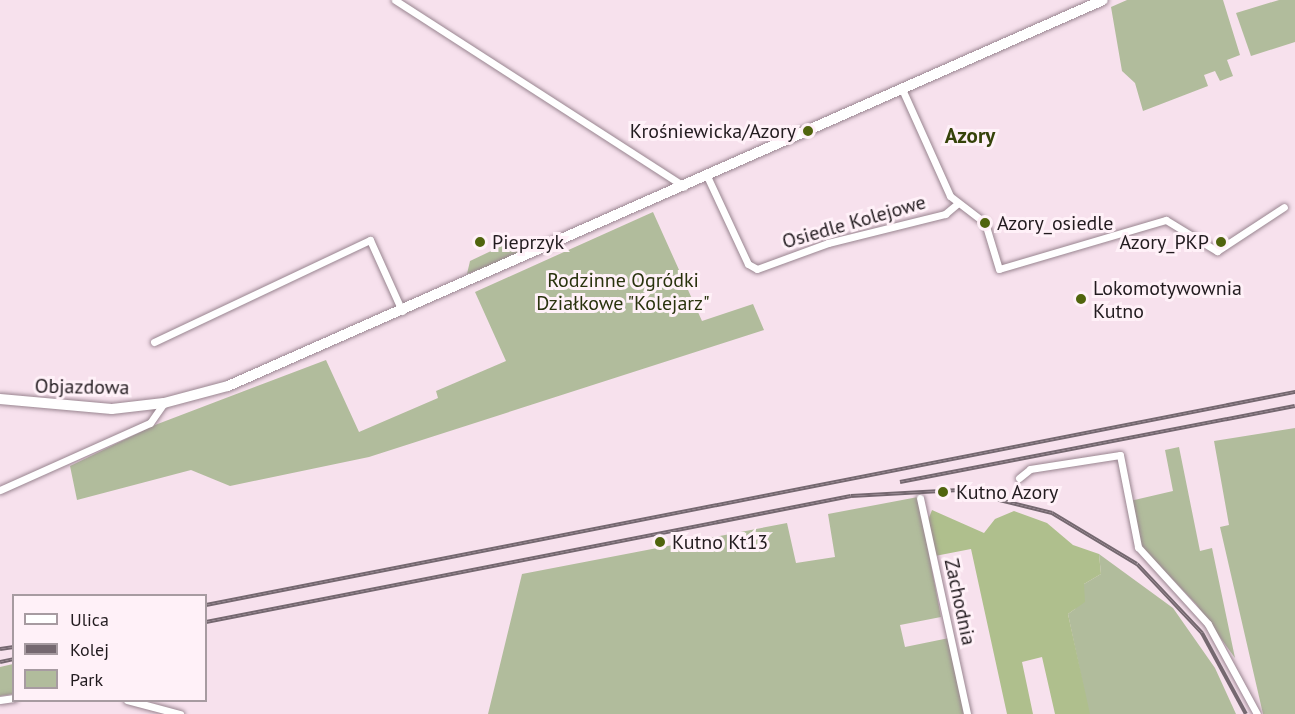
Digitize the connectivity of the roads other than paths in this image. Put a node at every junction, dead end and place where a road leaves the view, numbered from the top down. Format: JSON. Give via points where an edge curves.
{"nodes":[{"id":1,"x":395,"y":0,"type":"edge"},
{"id":2,"x":1103,"y":0,"type":"edge"},
{"id":3,"x":902,"y":89,"type":"junction"},
{"id":4,"x":707,"y":176,"type":"junction"},
{"id":5,"x":684,"y":186,"type":"junction"},
{"id":6,"x":958,"y":203,"type":"junction"},
{"id":7,"x":1284,"y":207,"type":"dead end"},
{"id":8,"x":402,"y":311,"type":"junction"},
{"id":9,"x":154,"y":342,"type":"dead end"},
{"id":10,"x":0,"y":399,"type":"edge"},
{"id":11,"x":164,"y":403,"type":"junction"},
{"id":12,"x":1019,"y":478,"type":"dead end"},
{"id":13,"x":0,"y":490,"type":"edge"},
{"id":14,"x":920,"y":498,"type":"dead end"},
{"id":15,"x":135,"y":702,"type":"edge"},
{"id":16,"x":180,"y":714,"type":"edge"},
{"id":17,"x":967,"y":714,"type":"edge"},
{"id":18,"x":1257,"y":714,"type":"edge"}],
"edges":[{"from":1,"to":5,"type":"street"},
{"from":2,"to":3,"type":"main road","name":"Objazdowa"},
{"from":3,"to":4,"type":"main road","name":"Objazdowa"},
{"from":3,"to":6,"type":"street","name":"Osiedle Kolejowe"},
{"from":4,"to":5,"type":"main road","name":"Objazdowa"},
{"from":4,"to":6,"type":"street","name":"Osiedle Kolejowe","via":[[748,264],[757,269],[828,243],[945,214]]},
{"from":5,"to":8,"type":"main road","name":"Objazdowa"},
{"from":6,"to":7,"type":"street","name":"Osiedle Kolejowe","via":[[981,217],[999,269],[1166,220],[1217,251]]},
{"from":8,"to":9,"type":"street","via":[[370,240]]},
{"from":8,"to":11,"type":"main road","name":"Objazdowa","via":[[250,378]]},
{"from":10,"to":11,"type":"main road","name":"Objazdowa","via":[[71,409]]},
{"from":11,"to":13,"type":"street","via":[[150,423]]},
{"from":12,"to":18,"type":"street","via":[[1029,469],[1120,455],[1138,547],[1208,624]]},
{"from":14,"to":17,"type":"street","name":"Zachodnia"},
{"from":15,"to":16,"type":"street"}]}
